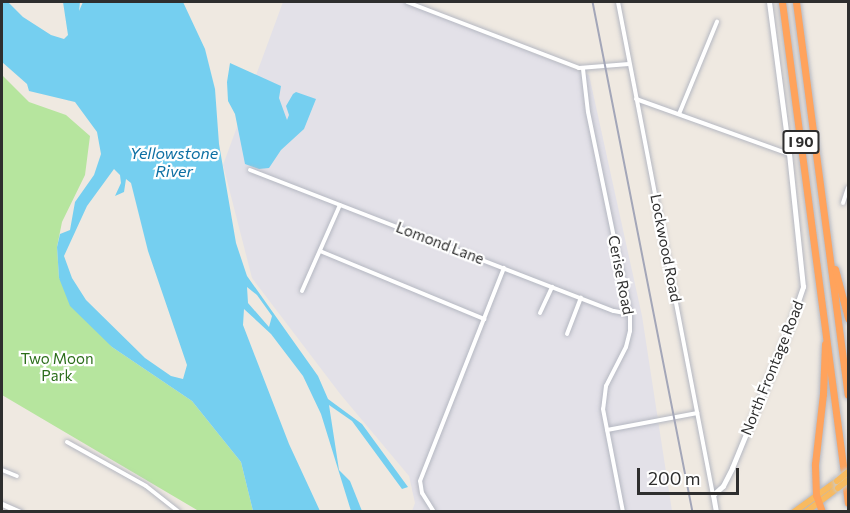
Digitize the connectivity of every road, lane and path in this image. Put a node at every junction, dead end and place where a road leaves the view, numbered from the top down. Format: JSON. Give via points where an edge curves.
{"nodes":[{"id":1,"x":407,"y":2,"type":"edge"},
{"id":2,"x":618,"y":2,"type":"edge"},
{"id":3,"x":769,"y":2,"type":"edge"},
{"id":4,"x":782,"y":2,"type":"edge"},
{"id":5,"x":796,"y":2,"type":"edge"},
{"id":6,"x":717,"y":22,"type":"dead end"},
{"id":7,"x":629,"y":64,"type":"junction"},
{"id":8,"x":583,"y":69,"type":"junction"},
{"id":9,"x":636,"y":99,"type":"junction"},
{"id":10,"x":679,"y":114,"type":"junction"},
{"id":11,"x":789,"y":154,"type":"junction"},
{"id":12,"x":250,"y":170,"type":"dead end"},
{"id":13,"x":849,"y":188,"type":"edge"},
{"id":14,"x":843,"y":203,"type":"dead end"},
{"id":15,"x":340,"y":205,"type":"junction"},
{"id":16,"x":825,"y":213,"type":"junction"},
{"id":17,"x":320,"y":251,"type":"junction"},
{"id":18,"x":504,"y":268,"type":"junction"},
{"id":19,"x":819,"y":282,"type":"junction"},
{"id":20,"x":552,"y":287,"type":"junction"},
{"id":21,"x":302,"y":291,"type":"dead end"},
{"id":22,"x":581,"y":298,"type":"junction"},
{"id":23,"x":540,"y":313,"type":"dead end"},
{"id":24,"x":630,"y":314,"type":"junction"},
{"id":25,"x":849,"y":318,"type":"edge"},
{"id":26,"x":484,"y":319,"type":"junction"},
{"id":27,"x":567,"y":334,"type":"dead end"},
{"id":28,"x":849,"y":395,"type":"edge"},
{"id":29,"x":697,"y":413,"type":"junction"},
{"id":30,"x":607,"y":430,"type":"junction"},
{"id":31,"x":67,"y":442,"type":"dead end"},
{"id":32,"x":2,"y":470,"type":"edge"},
{"id":33,"x":849,"y":472,"type":"edge"},
{"id":34,"x":16,"y":476,"type":"dead end"},
{"id":35,"x":849,"y":480,"type":"edge"},
{"id":36,"x":837,"y":485,"type":"junction"},
{"id":37,"x":713,"y":495,"type":"junction"},
{"id":38,"x":818,"y":499,"type":"junction"},
{"id":39,"x":849,"y":503,"type":"edge"},
{"id":40,"x":2,"y":504,"type":"edge"},
{"id":41,"x":20,"y":512,"type":"edge"},
{"id":42,"x":179,"y":512,"type":"edge"},
{"id":43,"x":434,"y":512,"type":"edge"},
{"id":44,"x":623,"y":512,"type":"edge"},
{"id":45,"x":716,"y":512,"type":"edge"},
{"id":46,"x":794,"y":512,"type":"edge"},
{"id":47,"x":806,"y":512,"type":"edge"},
{"id":48,"x":822,"y":512,"type":"edge"}],
"edges":[{"from":1,"to":8,"type":"street"},
{"from":2,"to":7,"type":"street","name":"Lockwood Road"},
{"from":3,"to":11,"type":"street","name":"North Frontage Road"},
{"from":4,"to":19,"type":"highway","number":"I 90"},
{"from":5,"to":16,"type":"highway","number":"I 90"},
{"from":6,"to":10,"type":"street"},
{"from":7,"to":8,"type":"street"},
{"from":7,"to":9,"type":"street","name":"Lockwood Road"},
{"from":8,"to":24,"type":"street","name":"Cerise Road","via":[[588,112]]},
{"from":9,"to":10,"type":"street"},
{"from":9,"to":29,"type":"street","name":"Lockwood Road"},
{"from":10,"to":11,"type":"street"},
{"from":11,"to":37,"type":"street","name":"North Frontage Road","via":[[803,287],[732,468]]},
{"from":12,"to":15,"type":"street","name":"Lomond Lane"},
{"from":13,"to":14,"type":"street"},
{"from":15,"to":17,"type":"street"},
{"from":15,"to":18,"type":"street","name":"Lomond Lane"},
{"from":16,"to":25,"type":"highway"},
{"from":16,"to":28,"type":"highway","number":"I 90"},
{"from":17,"to":21,"type":"street"},
{"from":17,"to":26,"type":"street"},
{"from":18,"to":20,"type":"street","name":"Lomond Lane"},
{"from":18,"to":26,"type":"street"},
{"from":19,"to":38,"type":"highway","via":[[825,342],[815,464]]},
{"from":19,"to":39,"type":"highway","number":"I 90"},
{"from":20,"to":22,"type":"street","name":"Lomond Lane"},
{"from":20,"to":23,"type":"street"},
{"from":22,"to":24,"type":"street","name":"Lomond Lane"},
{"from":22,"to":27,"type":"street"},
{"from":24,"to":30,"type":"street","name":"Cerise Road","via":[[626,347],[606,386],[603,409]]},
{"from":26,"to":43,"type":"street","via":[[420,481],[422,493]]},
{"from":29,"to":30,"type":"street"},
{"from":29,"to":37,"type":"street","name":"Lockwood Road"},
{"from":30,"to":44,"type":"street","name":"Cerise Road"},
{"from":31,"to":42,"type":"street","via":[[146,486]]},
{"from":32,"to":34,"type":"street"},
{"from":33,"to":36,"type":"highway","bridge":true},
{"from":35,"to":36,"type":"highway","bridge":true},
{"from":36,"to":38,"type":"highway"},
{"from":37,"to":45,"type":"street"},
{"from":38,"to":46,"type":"highway"},
{"from":38,"to":47,"type":"highway"},
{"from":38,"to":48,"type":"highway"},
{"from":40,"to":41,"type":"main road"}]}
